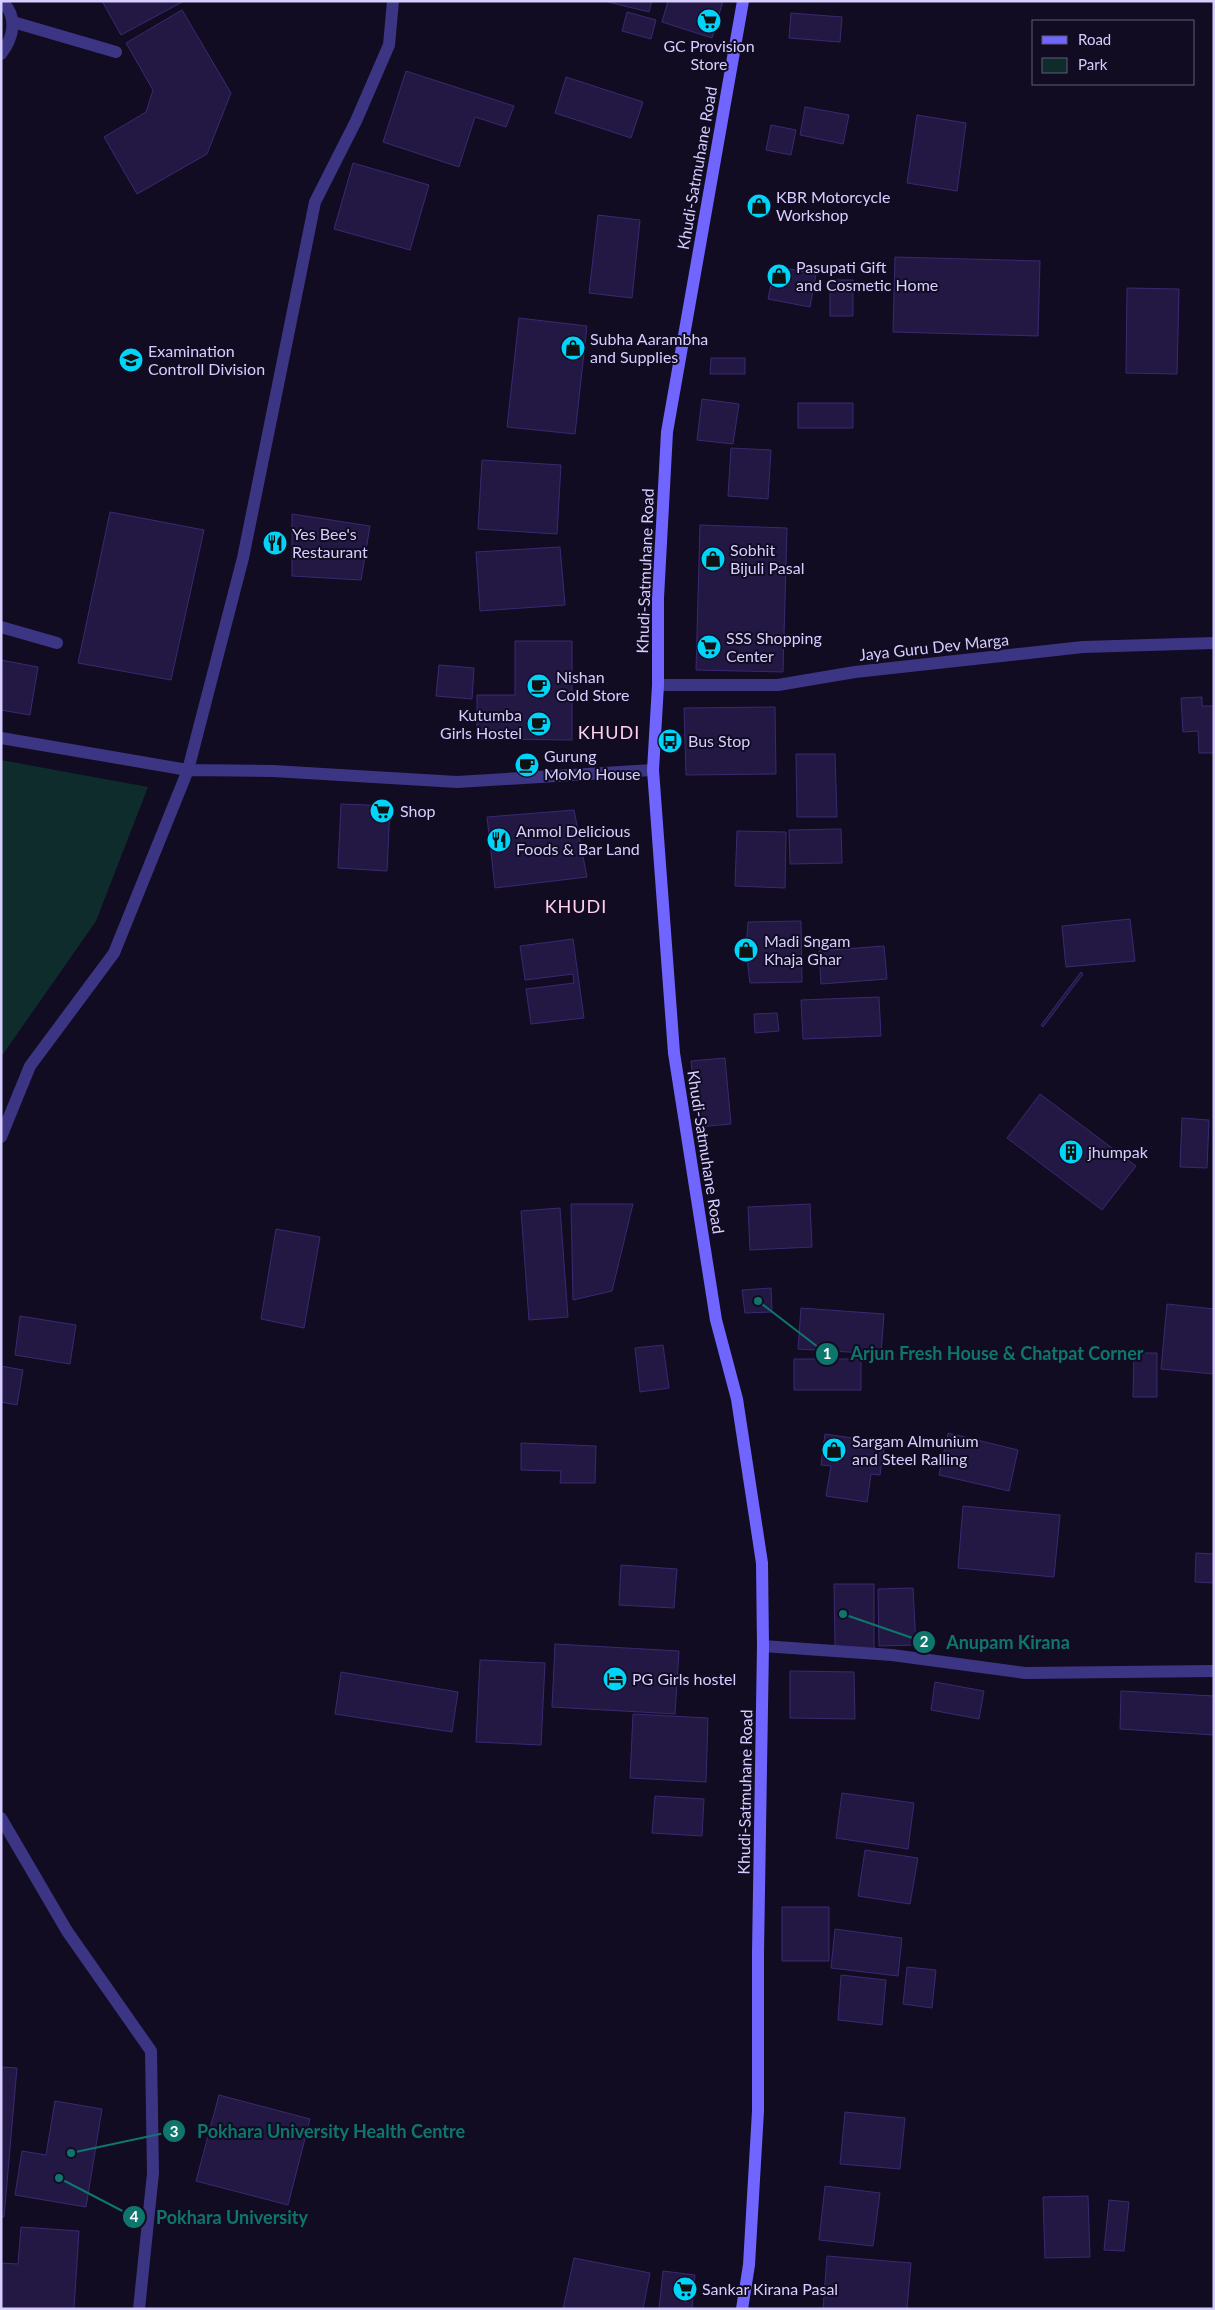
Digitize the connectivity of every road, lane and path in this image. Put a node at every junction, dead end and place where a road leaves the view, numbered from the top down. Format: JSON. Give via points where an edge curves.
{"nodes":[{"id":1,"x":2,"y":1,"type":"edge"},
{"id":2,"x":393,"y":1,"type":"edge"},
{"id":3,"x":743,"y":1,"type":"edge"},
{"id":4,"x":13,"y":22,"type":"junction"},
{"id":5,"x":116,"y":52,"type":"dead end"},
{"id":6,"x":1,"y":54,"type":"edge"},
{"id":7,"x":1,"y":627,"type":"edge"},
{"id":8,"x":57,"y":643,"type":"dead end"},
{"id":9,"x":1214,"y":643,"type":"edge"},
{"id":10,"x":658,"y":685,"type":"junction"},
{"id":11,"x":1,"y":738,"type":"edge"},
{"id":12,"x":188,"y":770,"type":"junction"},
{"id":13,"x":653,"y":770,"type":"junction"},
{"id":14,"x":1,"y":1137,"type":"edge"},
{"id":15,"x":763,"y":1646,"type":"junction"},
{"id":16,"x":1214,"y":1671,"type":"edge"},
{"id":17,"x":1,"y":1818,"type":"edge"},
{"id":18,"x":139,"y":2309,"type":"edge"},
{"id":19,"x":742,"y":2309,"type":"edge"}],
"edges":[{"from":1,"to":4,"type":"street","via":[[11,12]]},
{"from":2,"to":12,"type":"street","via":[[389,45],[356,121],[314,202],[243,558]]},
{"from":3,"to":10,"type":"main road","name":"Khudi-Satmuhane Road","via":[[667,432],[658,598]]},
{"from":4,"to":5,"type":"street"},
{"from":4,"to":6,"type":"street","via":[[12,40]]},
{"from":7,"to":8,"type":"street"},
{"from":9,"to":10,"type":"street","name":"Jaya Guru Dev Marga","via":[[1083,648],[855,672],[778,685]]},
{"from":10,"to":13,"type":"main road","name":"Khudi-Satmuhane Road"},
{"from":11,"to":12,"type":"street"},
{"from":12,"to":13,"type":"street","via":[[273,771],[457,782]]},
{"from":12,"to":14,"type":"street","via":[[114,953],[30,1066]]},
{"from":13,"to":15,"type":"main road","name":"Khudi-Satmuhane Road","via":[[674,1053],[716,1320],[737,1398],[751,1483],[762,1563]]},
{"from":15,"to":16,"type":"street","via":[[892,1655],[1025,1673]]},
{"from":15,"to":19,"type":"main road","name":"Khudi-Satmuhane Road","via":[[758,2111],[749,2264]]},
{"from":17,"to":18,"type":"street","via":[[67,1931],[150,2051],[153,2173]]}]}
